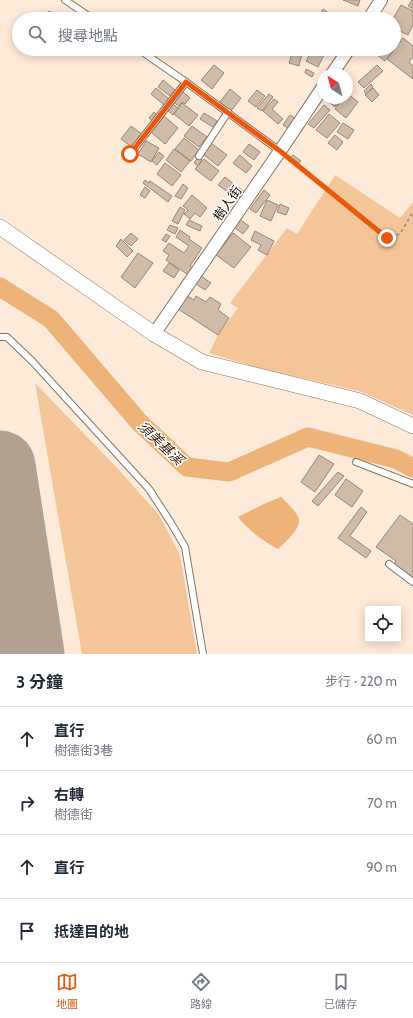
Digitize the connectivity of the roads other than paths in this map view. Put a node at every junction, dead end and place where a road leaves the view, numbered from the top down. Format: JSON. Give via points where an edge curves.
{"nodes":[{"id":1,"x":65,"y":0,"type":"edge"},
{"id":2,"x":381,"y":0,"type":"edge"},
{"id":3,"x":83,"y":12,"type":"edge"},
{"id":4,"x":373,"y":12,"type":"edge"},
{"id":5,"x":148,"y":56,"type":"edge"},
{"id":6,"x":344,"y":56,"type":"edge"},
{"id":7,"x":336,"y":68,"type":"edge"},
{"id":8,"x":186,"y":82,"type":"junction"},
{"id":9,"x":317,"y":96,"type":"edge"},
{"id":10,"x":228,"y":112,"type":"junction"},
{"id":11,"x":280,"y":151,"type":"junction"},
{"id":12,"x":130,"y":154,"type":"dead end"},
{"id":13,"x":199,"y":156,"type":"dead end"},
{"id":14,"x":0,"y":227,"type":"edge"},
{"id":15,"x":154,"y":334,"type":"junction"},
{"id":16,"x":0,"y":336,"type":"edge"},
{"id":17,"x":413,"y":426,"type":"edge"},
{"id":18,"x":356,"y":462,"type":"dead end"},
{"id":19,"x":413,"y":484,"type":"edge"},
{"id":20,"x":389,"y":564,"type":"dead end"},
{"id":21,"x":413,"y":582,"type":"edge"},
{"id":22,"x":203,"y":654,"type":"edge"}],
"edges":[{"from":1,"to":3,"type":"lane"},
{"from":2,"to":4,"type":"street"},
{"from":5,"to":8,"type":"lane"},
{"from":6,"to":7,"type":"street"},
{"from":8,"to":10,"type":"lane"},
{"from":8,"to":12,"type":"lane"},
{"from":9,"to":11,"type":"street","name":"樹人街"},
{"from":10,"to":11,"type":"lane"},
{"from":10,"to":13,"type":"lane"},
{"from":11,"to":15,"type":"street","name":"樹人街"},
{"from":14,"to":15,"type":"street"},
{"from":15,"to":17,"type":"street","via":[[202,362],[360,401]]},
{"from":16,"to":22,"type":"lane","via":[[7,337],[58,390],[149,489],[171,522],[185,547]]},
{"from":18,"to":19,"type":"lane"},
{"from":20,"to":21,"type":"lane"}]}
